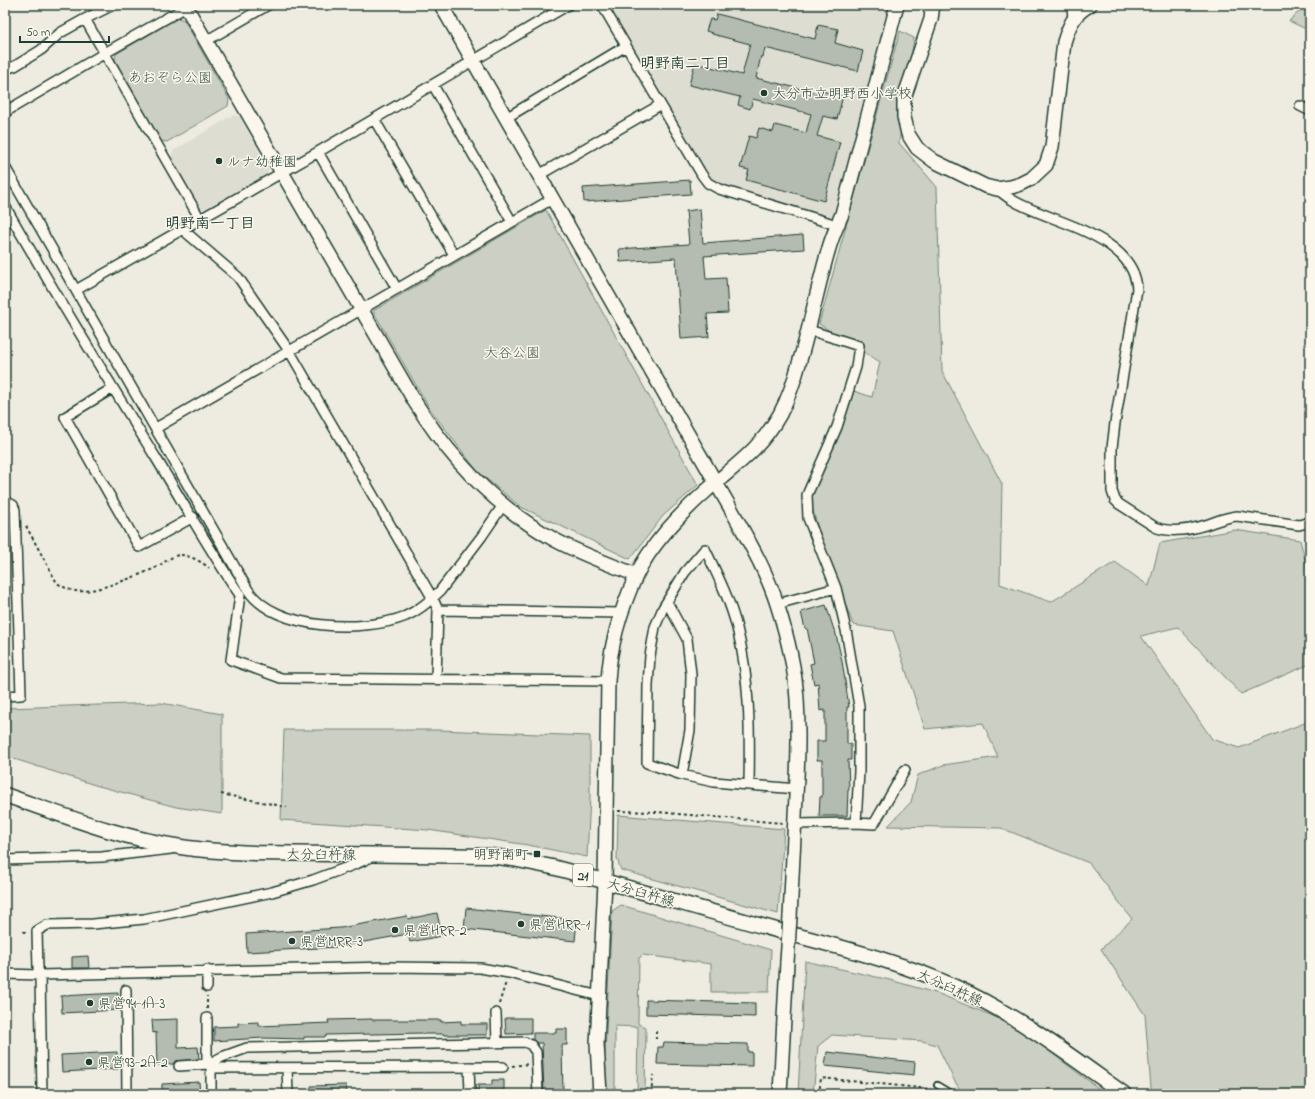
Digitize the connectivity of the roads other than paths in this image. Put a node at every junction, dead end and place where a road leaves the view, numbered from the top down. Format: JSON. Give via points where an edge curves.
{"nodes":[{"id":1,"x":113,"y":5,"type":"edge"},
{"id":2,"x":268,"y":5,"type":"edge"},
{"id":3,"x":568,"y":5,"type":"edge"},
{"id":4,"x":602,"y":5,"type":"edge"},
{"id":5,"x":897,"y":5,"type":"edge"},
{"id":6,"x":928,"y":5,"type":"edge"},
{"id":7,"x":1072,"y":5,"type":"edge"},
{"id":8,"x":1090,"y":5,"type":"edge"},
{"id":9,"x":186,"y":6,"type":"edge"},
{"id":10,"x":446,"y":7,"type":"edge"},
{"id":11,"x":85,"y":19,"type":"junction"},
{"id":12,"x":1073,"y":20,"type":"junction"},
{"id":13,"x":206,"y":41,"type":"junction"},
{"id":14,"x":626,"y":46,"type":"junction"},
{"id":15,"x":105,"y":53,"type":"junction"},
{"id":16,"x":474,"y":61,"type":"junction"},
{"id":17,"x":5,"y":69,"type":"edge"},
{"id":18,"x":433,"y":85,"type":"junction"},
{"id":19,"x":660,"y":105,"type":"junction"},
{"id":20,"x":1300,"y":106,"type":"dead end"},
{"id":21,"x":1310,"y":111,"type":"edge"},
{"id":22,"x":5,"y":112,"type":"edge"},
{"id":23,"x":506,"y":118,"type":"junction"},
{"id":24,"x":374,"y":119,"type":"junction"},
{"id":25,"x":318,"y":152,"type":"junction"},
{"id":26,"x":5,"y":167,"type":"edge"},
{"id":27,"x":282,"y":172,"type":"junction"},
{"id":28,"x":539,"y":175,"type":"junction"},
{"id":29,"x":997,"y":189,"type":"junction"},
{"id":30,"x":552,"y":198,"type":"junction"},
{"id":31,"x":5,"y":206,"type":"edge"},
{"id":32,"x":200,"y":219,"type":"junction"},
{"id":33,"x":512,"y":222,"type":"junction"},
{"id":34,"x":838,"y":225,"type":"junction"},
{"id":35,"x":182,"y":229,"type":"junction"},
{"id":36,"x":454,"y":255,"type":"junction"},
{"id":37,"x":396,"y":288,"type":"junction"},
{"id":38,"x":76,"y":290,"type":"junction"},
{"id":39,"x":361,"y":309,"type":"junction"},
{"id":40,"x":809,"y":330,"type":"junction"},
{"id":41,"x":290,"y":352,"type":"junction"},
{"id":42,"x":113,"y":388,"type":"junction"},
{"id":43,"x":156,"y":428,"type":"junction"},
{"id":44,"x":715,"y":483,"type":"junction"},
{"id":45,"x":5,"y":501,"type":"edge"},
{"id":46,"x":503,"y":505,"type":"junction"},
{"id":47,"x":193,"y":517,"type":"junction"},
{"id":48,"x":1310,"y":522,"type":"edge"},
{"id":49,"x":636,"y":575,"type":"junction"},
{"id":50,"x":836,"y":588,"type":"junction"},
{"id":51,"x":244,"y":593,"type":"junction"},
{"id":52,"x":433,"y":598,"type":"junction"},
{"id":53,"x":667,"y":602,"type":"junction"},
{"id":54,"x":777,"y":604,"type":"junction"},
{"id":55,"x":438,"y":610,"type":"junction"},
{"id":56,"x":622,"y":613,"type":"junction"},
{"id":57,"x":436,"y":679,"type":"junction"},
{"id":58,"x":608,"y":681,"type":"junction"},
{"id":59,"x":5,"y":696,"type":"edge"},
{"id":60,"x":905,"y":770,"type":"dead end"},
{"id":61,"x":682,"y":775,"type":"junction"},
{"id":62,"x":749,"y":785,"type":"junction"},
{"id":63,"x":797,"y":789,"type":"junction"},
{"id":64,"x":5,"y":795,"type":"edge"},
{"id":65,"x":789,"y":823,"type":"junction"},
{"id":66,"x":856,"y":823,"type":"junction"},
{"id":67,"x":182,"y":847,"type":"junction"},
{"id":68,"x":382,"y":854,"type":"junction"},
{"id":69,"x":5,"y":860,"type":"edge"},
{"id":70,"x":605,"y":882,"type":"junction"},
{"id":71,"x":207,"y":970,"type":"junction"},
{"id":72,"x":5,"y":974,"type":"edge"},
{"id":73,"x":40,"y":975,"type":"junction"},
{"id":74,"x":207,"y":986,"type":"road end"},
{"id":75,"x":126,"y":990,"type":"dead end"},
{"id":76,"x":599,"y":996,"type":"junction"},
{"id":77,"x":496,"y":1013,"type":"road end"},
{"id":78,"x":207,"y":1018,"type":"road end"},
{"id":79,"x":497,"y":1043,"type":"junction"},
{"id":80,"x":179,"y":1066,"type":"dead end"},
{"id":81,"x":210,"y":1066,"type":"junction"},
{"id":82,"x":287,"y":1068,"type":"junction"},
{"id":83,"x":469,"y":1068,"type":"junction"},
{"id":84,"x":503,"y":1068,"type":"road end"},
{"id":85,"x":937,"y":1088,"type":"road end"},
{"id":86,"x":42,"y":1094,"type":"edge"},
{"id":87,"x":127,"y":1094,"type":"edge"},
{"id":88,"x":211,"y":1094,"type":"edge"},
{"id":89,"x":288,"y":1094,"type":"edge"},
{"id":90,"x":470,"y":1094,"type":"edge"},
{"id":91,"x":538,"y":1094,"type":"edge"},
{"id":92,"x":600,"y":1094,"type":"edge"},
{"id":93,"x":780,"y":1094,"type":"edge"},
{"id":94,"x":952,"y":1094,"type":"edge"},
{"id":95,"x":1124,"y":1094,"type":"edge"}],
"edges":[{"from":1,"to":11,"type":"street"},
{"from":2,"to":13,"type":"street"},
{"from":3,"to":16,"type":"street"},
{"from":4,"to":14,"type":"street"},
{"from":5,"to":34,"type":"street"},
{"from":6,"to":29,"type":"street","via":[[932,12],[931,19],[904,98],[904,117],[908,134],[917,148],[934,161],[985,186]]},
{"from":7,"to":12,"type":"street"},
{"from":8,"to":12,"type":"street"},
{"from":9,"to":13,"type":"street"},
{"from":9,"to":15,"type":"street"},
{"from":10,"to":16,"type":"street"},
{"from":11,"to":15,"type":"street"},
{"from":11,"to":17,"type":"street","via":[[60,33],[41,50],[15,66]]},
{"from":12,"to":29,"type":"street","via":[[1064,42],[1052,147],[1046,165],[1031,179],[1021,184]]},
{"from":13,"to":27,"type":"street"},
{"from":14,"to":19,"type":"street"},
{"from":14,"to":23,"type":"street"},
{"from":15,"to":22,"type":"street"},
{"from":15,"to":32,"type":"street"},
{"from":16,"to":18,"type":"street"},
{"from":16,"to":23,"type":"street"},
{"from":18,"to":24,"type":"street"},
{"from":18,"to":33,"type":"street"},
{"from":19,"to":28,"type":"street"},
{"from":19,"to":34,"type":"street","via":[[702,175],[712,185]]},
{"from":20,"to":21,"type":"street"},
{"from":23,"to":28,"type":"street"},
{"from":24,"to":25,"type":"street"},
{"from":24,"to":36,"type":"street"},
{"from":25,"to":27,"type":"street"},
{"from":25,"to":37,"type":"street"},
{"from":26,"to":38,"type":"street"},
{"from":27,"to":32,"type":"street"},
{"from":27,"to":39,"type":"street"},
{"from":28,"to":30,"type":"street"},
{"from":29,"to":48,"type":"street","via":[[1015,202],[1091,234],[1122,255],[1134,272],[1137,289],[1112,448],[1112,491],[1115,500],[1160,529],[1198,527],[1237,516],[1299,525]]},
{"from":30,"to":33,"type":"street"},
{"from":30,"to":44,"type":"street"},
{"from":31,"to":42,"type":"street"},
{"from":32,"to":35,"type":"street"},
{"from":33,"to":36,"type":"street"},
{"from":34,"to":40,"type":"street","via":[[829,247]]},
{"from":35,"to":38,"type":"street"},
{"from":35,"to":41,"type":"street","via":[[238,277]]},
{"from":36,"to":37,"type":"street"},
{"from":37,"to":39,"type":"street"},
{"from":38,"to":43,"type":"street"},
{"from":39,"to":41,"type":"street"},
{"from":39,"to":46,"type":"street","via":[[439,438],[465,471]]},
{"from":40,"to":44,"type":"street","via":[[789,396],[772,427],[753,451]]},
{"from":40,"to":50,"type":"street","via":[[859,346],[856,367],[837,427],[806,495],[808,518]]},
{"from":41,"to":43,"type":"street"},
{"from":41,"to":52,"type":"street"},
{"from":42,"to":47,"type":"street"},
{"from":42,"to":47,"type":"street","via":[[65,417],[139,547]]},
{"from":43,"to":51,"type":"street"},
{"from":44,"to":49,"type":"street","via":[[675,520]]},
{"from":44,"to":54,"type":"street","via":[[756,554]]},
{"from":45,"to":59,"type":"street","via":[[13,505],[15,510],[21,695]]},
{"from":46,"to":49,"type":"street","via":[[556,541]]},
{"from":46,"to":52,"type":"street","via":[[463,562]]},
{"from":47,"to":51,"type":"street","via":[[222,569]]},
{"from":49,"to":56,"type":"street"},
{"from":50,"to":54,"type":"street"},
{"from":50,"to":66,"type":"street","via":[[859,706]]},
{"from":51,"to":52,"type":"street","via":[[280,615],[304,622],[334,626],[378,624],[405,616]]},
{"from":51,"to":57,"type":"street","via":[[232,660],[281,678]]},
{"from":52,"to":55,"type":"street"},
{"from":53,"to":61,"type":"street","via":[[687,638],[691,674],[690,730]]},
{"from":53,"to":61,"type":"street","via":[[655,626],[650,656],[647,763]]},
{"from":53,"to":62,"type":"street","via":[[685,572],[705,549],[724,587],[737,626],[745,664]]},
{"from":54,"to":63,"type":"street","via":[[797,699]]},
{"from":55,"to":56,"type":"street"},
{"from":55,"to":57,"type":"street"},
{"from":56,"to":58,"type":"street","via":[[611,653]]},
{"from":57,"to":58,"type":"street"},
{"from":58,"to":70,"type":"street"},
{"from":60,"to":66,"type":"street","via":[[874,824]]},
{"from":61,"to":62,"type":"street","via":[[714,782]]},
{"from":62,"to":63,"type":"street"},
{"from":63,"to":65,"type":"street"},
{"from":64,"to":67,"type":"main road","name":"大分臼杵線","number":"21","via":[[104,829]]},
{"from":65,"to":66,"type":"street"},
{"from":65,"to":93,"type":"street","bridge":true,"via":[[790,917]]},
{"from":67,"to":68,"type":"main road","name":"大分臼杵線","number":"21","via":[[232,852]]},
{"from":67,"to":69,"type":"street","via":[[102,857]]},
{"from":68,"to":70,"type":"main road","name":"大分臼杵線","number":"21","via":[[490,856],[552,867]]},
{"from":68,"to":73,"type":"street","via":[[313,880],[272,892],[144,919],[47,925],[37,931]]},
{"from":70,"to":76,"type":"street"},
{"from":70,"to":95,"type":"main road","name":"大分臼杵線","number":"21","via":[[901,966],[953,986],[1025,1026]]},
{"from":71,"to":73,"type":"street"},
{"from":71,"to":74,"type":"street"},
{"from":71,"to":76,"type":"street","via":[[480,968]]},
{"from":72,"to":73,"type":"street"},
{"from":73,"to":86,"type":"street"},
{"from":75,"to":87,"type":"street"},
{"from":76,"to":92,"type":"street","via":[[597,1044]]},
{"from":77,"to":79,"type":"street"},
{"from":78,"to":81,"type":"street","via":[[207,1060]]},
{"from":79,"to":81,"type":"street","via":[[247,1048],[222,1057]]},
{"from":79,"to":91,"type":"street","via":[[525,1042],[531,1045],[536,1052]]},
{"from":80,"to":81,"type":"street"},
{"from":81,"to":82,"type":"street"},
{"from":81,"to":88,"type":"street"},
{"from":82,"to":83,"type":"street"},
{"from":82,"to":89,"type":"street"},
{"from":83,"to":84,"type":"street"},
{"from":83,"to":90,"type":"street"},
{"from":85,"to":94,"type":"lane"}]}
